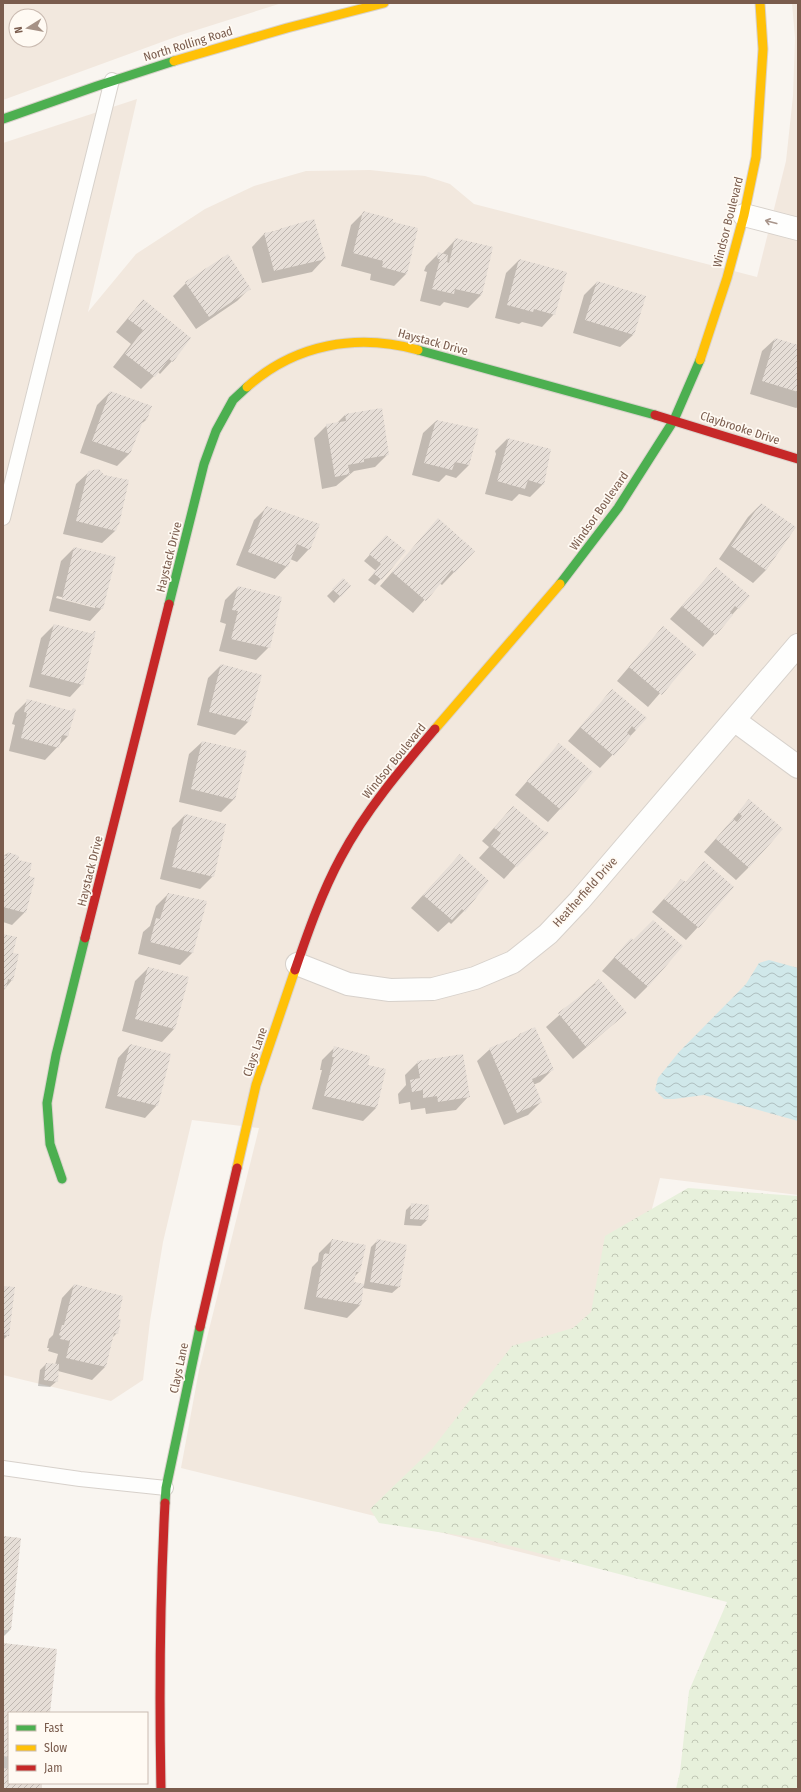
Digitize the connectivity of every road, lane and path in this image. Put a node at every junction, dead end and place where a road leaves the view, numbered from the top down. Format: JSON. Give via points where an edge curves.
{"nodes":[{"id":1,"x":384,"y":3,"type":"edge"},
{"id":2,"x":760,"y":3,"type":"edge"},
{"id":3,"x":112,"y":80,"type":"junction"},
{"id":4,"x":3,"y":119,"type":"edge"},
{"id":5,"x":744,"y":215,"type":"junction"},
{"id":6,"x":798,"y":229,"type":"edge"},
{"id":7,"x":674,"y":420,"type":"junction"},
{"id":8,"x":798,"y":459,"type":"edge"},
{"id":9,"x":3,"y":518,"type":"edge"},
{"id":10,"x":798,"y":645,"type":"edge"},
{"id":11,"x":734,"y":720,"type":"junction"},
{"id":12,"x":798,"y":767,"type":"edge"},
{"id":13,"x":297,"y":964,"type":"junction"},
{"id":14,"x":62,"y":1179,"type":"dead end"},
{"id":15,"x":3,"y":1468,"type":"edge"},
{"id":16,"x":166,"y":1488,"type":"junction"},
{"id":17,"x":161,"y":1789,"type":"edge"}],
"edges":[{"from":1,"to":3,"type":"street","name":"North Rolling Road","via":[[216,48]]},
{"from":2,"to":5,"type":"street","name":"Windsor Boulevard","via":[[763,48],[761,96],[756,157]]},
{"from":3,"to":4,"type":"street","name":"North Rolling Road"},
{"from":3,"to":9,"type":"lane"},
{"from":6,"to":5,"type":"street","one_way":true},
{"from":5,"to":7,"type":"street","name":"Windsor Boulevard","via":[[703,354]]},
{"from":7,"to":8,"type":"street","name":"Claybrooke Drive"},
{"from":7,"to":13,"type":"street","name":"Windsor Boulevard","via":[[618,508],[575,566],[419,748],[371,809],[341,857]]},
{"from":7,"to":14,"type":"street","name":"Haystack Drive","via":[[394,343],[361,341],[304,351],[255,380],[233,400],[216,431],[204,464],[56,1055],[48,1103],[50,1144]]},
{"from":10,"to":11,"type":"street","name":"Heatherfield Drive"},
{"from":11,"to":12,"type":"street"},
{"from":11,"to":13,"type":"street","name":"Heatherfield Drive","via":[[580,900],[548,934],[513,962],[476,978],[434,989],[390,990],[348,984]]},
{"from":13,"to":16,"type":"street","name":"Clays Lane","via":[[256,1085]]},
{"from":15,"to":16,"type":"lane"},
{"from":16,"to":17,"type":"street","name":"Clays Lane","via":[[159,1696]]}]}
